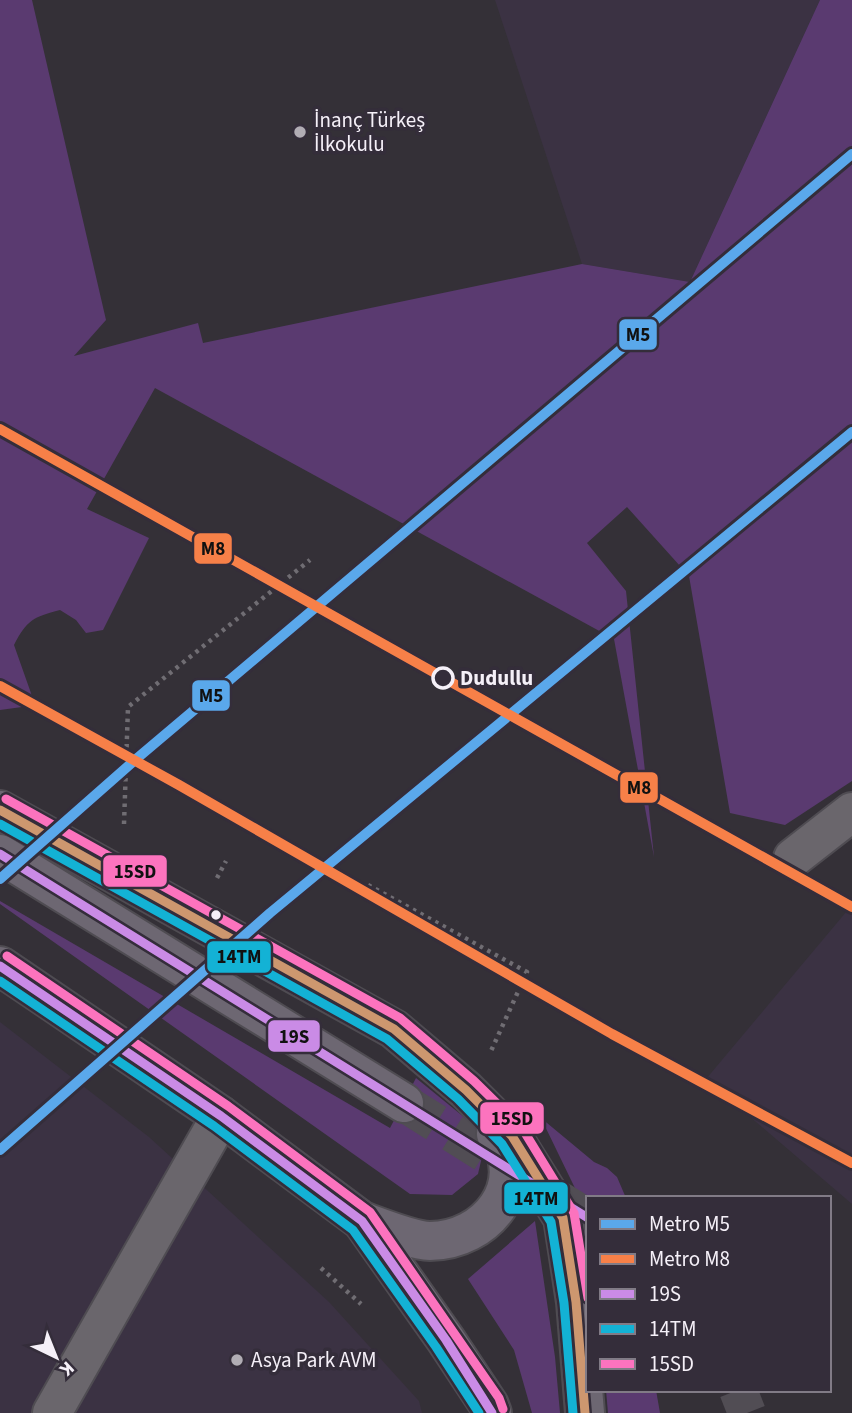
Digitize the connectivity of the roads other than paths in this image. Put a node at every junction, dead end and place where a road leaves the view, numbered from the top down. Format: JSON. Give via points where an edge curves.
{"nodes":[{"id":1,"x":0,"y":810,"type":"edge"},
{"id":2,"x":852,"y":812,"type":"edge"},
{"id":3,"x":0,"y":854,"type":"edge"},
{"id":4,"x":793,"y":858,"type":"dead end"},
{"id":5,"x":0,"y":966,"type":"edge"},
{"id":6,"x":466,"y":1090,"type":"junction"},
{"id":7,"x":404,"y":1103,"type":"tunnel mouth"},
{"id":8,"x":221,"y":1116,"type":"junction"},
{"id":9,"x":362,"y":1221,"type":"junction"},
{"id":10,"x":52,"y":1413,"type":"edge"},
{"id":11,"x":492,"y":1413,"type":"edge"},
{"id":12,"x":585,"y":1413,"type":"edge"}],
"edges":[{"from":1,"to":6,"type":"main road","via":[[394,1029]]},
{"from":2,"to":4,"type":"street"},
{"from":3,"to":7,"type":"main road"},
{"from":5,"to":8,"type":"main road"},
{"from":6,"to":9,"type":"main road","via":[[504,1145],[510,1173],[506,1195],[494,1211],[457,1237],[428,1241]]},
{"from":6,"to":12,"type":"main road","via":[[512,1136],[563,1218],[576,1302]]},
{"from":8,"to":9,"type":"main road"},
{"from":8,"to":10,"type":"street"},
{"from":9,"to":11,"type":"main road"}]}
